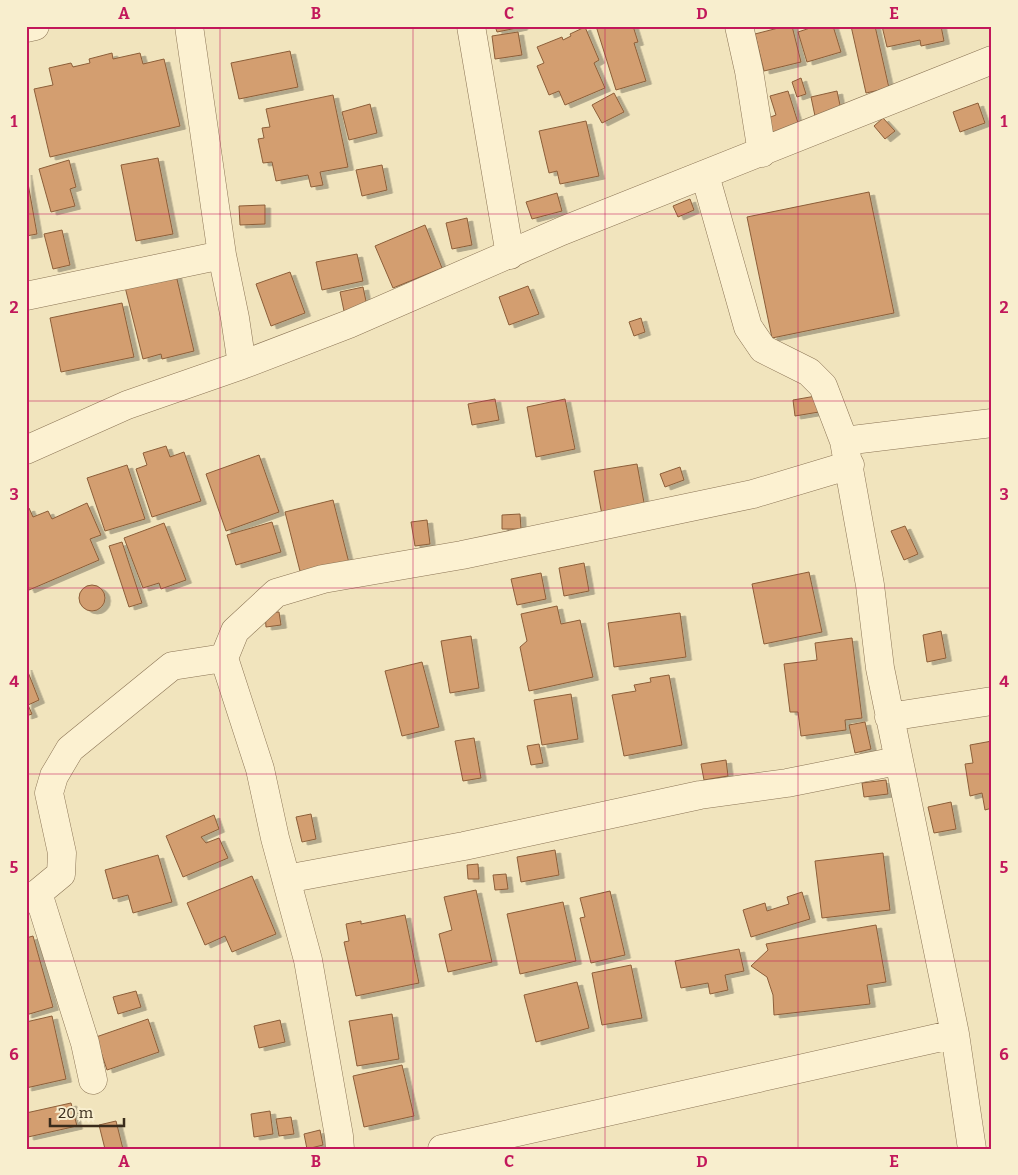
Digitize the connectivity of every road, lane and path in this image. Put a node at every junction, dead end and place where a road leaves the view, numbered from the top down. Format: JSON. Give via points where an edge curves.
{"nodes":[{"id":1,"x":35,"y":26,"type":"edge"},
{"id":2,"x":188,"y":26,"type":"edge"},
{"id":3,"x":472,"y":26,"type":"edge"},
{"id":4,"x":739,"y":26,"type":"edge"},
{"id":5,"x":26,"y":28,"type":"edge"},
{"id":6,"x":992,"y":60,"type":"edge"},
{"id":7,"x":762,"y":153,"type":"junction"},
{"id":8,"x":706,"y":175,"type":"junction"},
{"id":9,"x":222,"y":255,"type":"junction"},
{"id":10,"x":510,"y":255,"type":"junction"},
{"id":11,"x":26,"y":296,"type":"edge"},
{"id":12,"x":242,"y":365,"type":"junction"},
{"id":13,"x":992,"y":423,"type":"edge"},
{"id":14,"x":26,"y":450,"type":"edge"},
{"id":15,"x":847,"y":453,"type":"junction"},
{"id":16,"x":224,"y":658,"type":"junction"},
{"id":17,"x":992,"y":701,"type":"edge"},
{"id":18,"x":889,"y":717,"type":"junction"},
{"id":19,"x":898,"y":761,"type":"junction"},
{"id":20,"x":286,"y":878,"type":"junction"},
{"id":21,"x":32,"y":896,"type":"edge"},
{"id":22,"x":955,"y":1034,"type":"junction"},
{"id":23,"x":93,"y":1080,"type":"dead end"},
{"id":24,"x":340,"y":1149,"type":"edge"},
{"id":25,"x":442,"y":1149,"type":"edge"},
{"id":26,"x":972,"y":1149,"type":"edge"}],
"edges":[{"from":1,"to":5,"type":"street"},
{"from":2,"to":9,"type":"street"},
{"from":3,"to":10,"type":"street"},
{"from":4,"to":7,"type":"street","via":[[750,70]]},
{"from":6,"to":7,"type":"street"},
{"from":7,"to":8,"type":"street"},
{"from":8,"to":10,"type":"street","via":[[562,231]]},
{"from":8,"to":15,"type":"street","via":[[748,327],[763,349],[809,372],[824,386]]},
{"from":9,"to":11,"type":"street"},
{"from":9,"to":12,"type":"street","via":[[236,318]]},
{"from":10,"to":12,"type":"street","via":[[349,324]]},
{"from":12,"to":14,"type":"street","via":[[126,405]]},
{"from":13,"to":15,"type":"street"},
{"from":15,"to":16,"type":"street","via":[[753,494],[462,555],[323,579],[276,592],[235,631]]},
{"from":15,"to":18,"type":"street"},
{"from":16,"to":20,"type":"street","via":[[260,769]]},
{"from":16,"to":21,"type":"street","via":[[172,666],[70,749],[54,776],[49,793],[62,853],[61,874]]},
{"from":17,"to":18,"type":"street"},
{"from":18,"to":19,"type":"street"},
{"from":19,"to":20,"type":"street","via":[[787,783],[690,797],[464,846]]},
{"from":19,"to":22,"type":"street"},
{"from":20,"to":24,"type":"street","via":[[308,960]]},
{"from":21,"to":23,"type":"street","via":[[85,1043]]},
{"from":22,"to":25,"type":"street"},
{"from":22,"to":26,"type":"street"}]}
